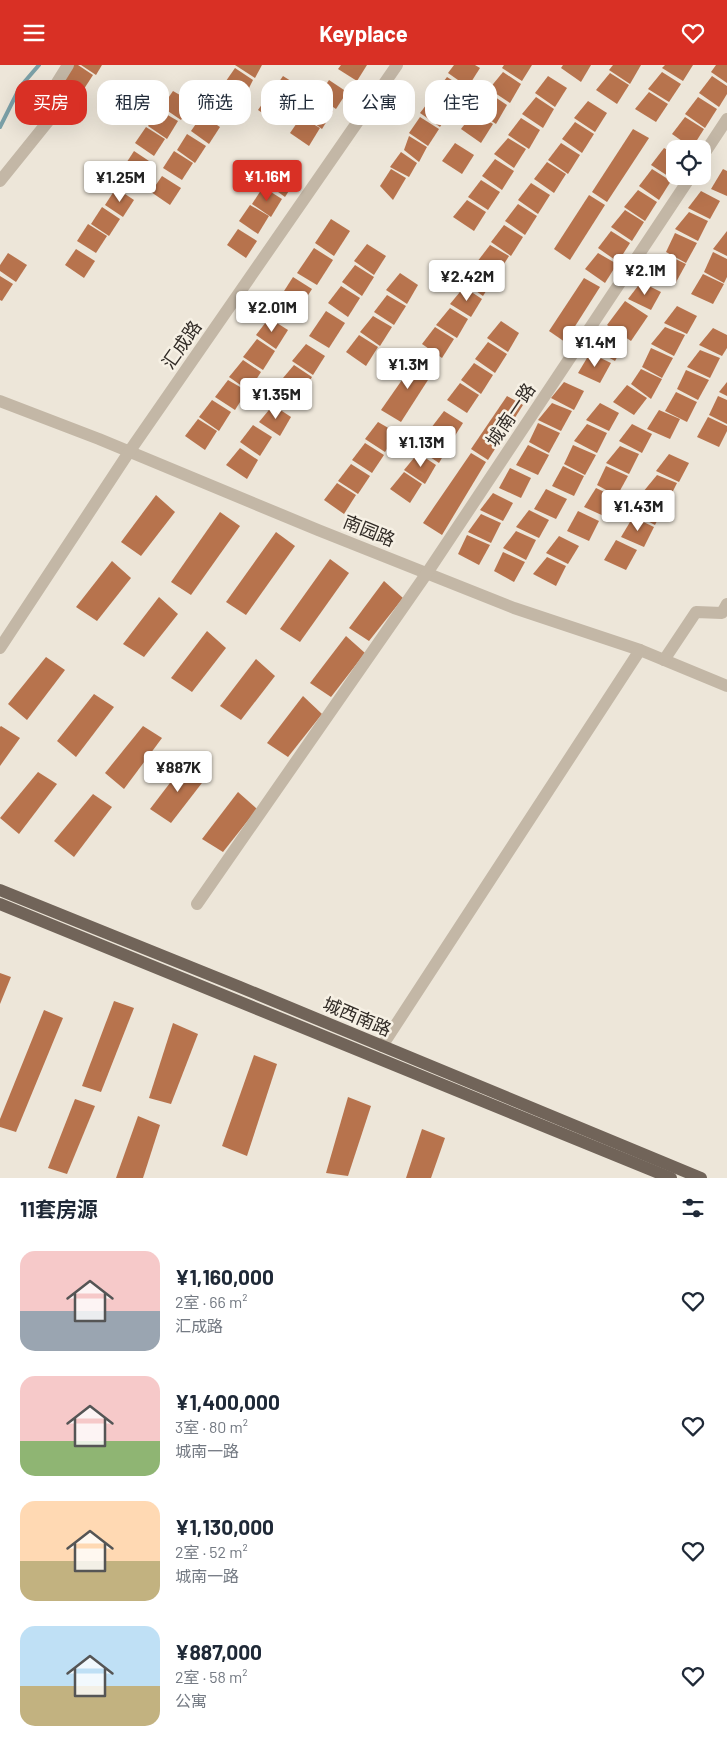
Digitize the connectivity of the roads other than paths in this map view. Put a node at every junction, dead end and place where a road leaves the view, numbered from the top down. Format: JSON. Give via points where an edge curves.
{"nodes":[{"id":1,"x":68,"y":65,"type":"edge"},
{"id":2,"x":397,"y":65,"type":"edge"},
{"id":3,"x":727,"y":119,"type":"edge"},
{"id":4,"x":711,"y":143,"type":"edge"},
{"id":5,"x":0,"y":181,"type":"edge"},
{"id":6,"x":684,"y":185,"type":"edge"},
{"id":7,"x":0,"y":401,"type":"edge"},
{"id":8,"x":129,"y":452,"type":"junction"},
{"id":9,"x":427,"y":573,"type":"junction"},
{"id":10,"x":727,"y":604,"type":"edge"},
{"id":11,"x":0,"y":648,"type":"edge"},
{"id":12,"x":640,"y":650,"type":"junction"},
{"id":13,"x":664,"y":660,"type":"junction"},
{"id":14,"x":727,"y":686,"type":"edge"},
{"id":15,"x":0,"y":890,"type":"edge"},
{"id":16,"x":196,"y":903,"type":"dead end"},
{"id":17,"x":0,"y":904,"type":"edge"},
{"id":18,"x":382,"y":1046,"type":"junction"},
{"id":19,"x":671,"y":1178,"type":"edge"},
{"id":20,"x":701,"y":1178,"type":"edge"}],
"edges":[{"from":1,"to":5,"type":"street","via":[[50,94],[50,119]]},
{"from":2,"to":8,"type":"street","name":"汇成路"},
{"from":3,"to":4,"type":"street"},
{"from":6,"to":9,"type":"street","name":"城南一路"},
{"from":7,"to":8,"type":"street","name":"南园路"},
{"from":8,"to":9,"type":"street","name":"南园路"},
{"from":8,"to":11,"type":"street","name":"汇成路"},
{"from":9,"to":12,"type":"street","name":"南园路","via":[[514,608]]},
{"from":9,"to":16,"type":"street","name":"城南一路"},
{"from":10,"to":13,"type":"street","via":[[722,613],[696,612]]},
{"from":12,"to":13,"type":"street","name":"南园路"},
{"from":12,"to":18,"type":"street"},
{"from":13,"to":14,"type":"street","name":"南园路"},
{"from":15,"to":18,"type":"main road","name":"城西南路"},
{"from":17,"to":19,"type":"main road","name":"城西南路"},
{"from":18,"to":20,"type":"main road","name":"城西南路"}]}
